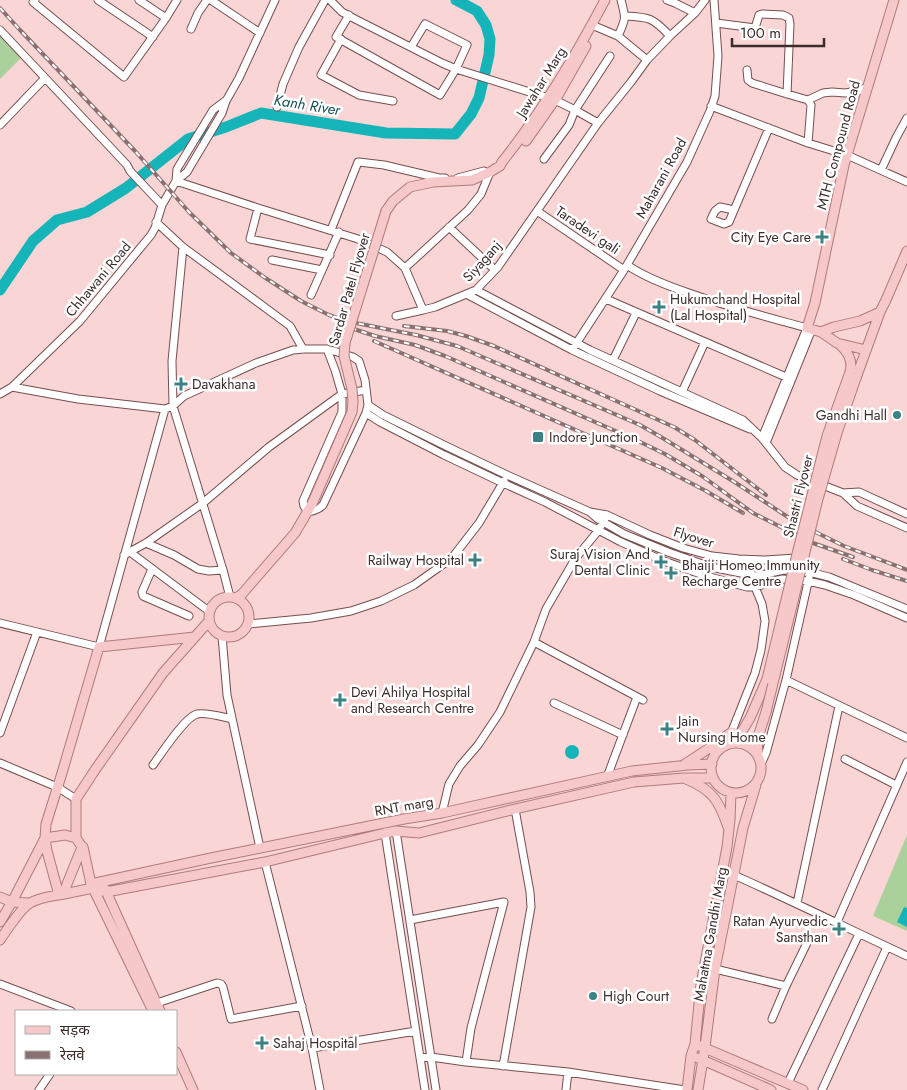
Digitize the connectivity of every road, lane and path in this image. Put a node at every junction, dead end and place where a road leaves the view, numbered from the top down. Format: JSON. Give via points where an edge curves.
{"nodes":[{"id":1,"x":35,"y":0,"type":"edge"},
{"id":2,"x":98,"y":0,"type":"edge"},
{"id":3,"x":139,"y":0,"type":"edge"},
{"id":4,"x":177,"y":0,"type":"edge"},
{"id":5,"x":209,"y":0,"type":"edge"},
{"id":6,"x":275,"y":0,"type":"edge"},
{"id":7,"x":325,"y":0,"type":"edge"},
{"id":8,"x":330,"y":0,"type":"edge"},
{"id":9,"x":604,"y":0,"type":"edge"},
{"id":10,"x":612,"y":0,"type":"edge"},
{"id":11,"x":621,"y":0,"type":"edge"},
{"id":12,"x":667,"y":0,"type":"edge"},
{"id":13,"x":705,"y":0,"type":"edge"},
{"id":14,"x":714,"y":0,"type":"edge"},
{"id":15,"x":894,"y":0,"type":"edge"},
{"id":16,"x":695,"y":13,"type":"junction"},
{"id":17,"x":348,"y":15,"type":"junction"},
{"id":18,"x":625,"y":16,"type":"junction"},
{"id":19,"x":166,"y":18,"type":"junction"},
{"id":20,"x":716,"y":23,"type":"junction"},
{"id":21,"x":594,"y":26,"type":"junction"},
{"id":22,"x":191,"y":29,"type":"dead end"},
{"id":23,"x":0,"y":30,"type":"edge"},
{"id":24,"x":260,"y":33,"type":"junction"},
{"id":25,"x":153,"y":36,"type":"junction"},
{"id":26,"x":618,"y":36,"type":"junction"},
{"id":27,"x":670,"y":36,"type":"junction"},
{"id":28,"x":341,"y":39,"type":"junction"},
{"id":29,"x":411,"y":47,"type":"junction"},
{"id":30,"x":610,"y":56,"type":"dead end"},
{"id":31,"x":647,"y":60,"type":"junction"},
{"id":32,"x":456,"y":69,"type":"junction"},
{"id":33,"x":747,"y":70,"type":"dead end"},
{"id":34,"x":45,"y":78,"type":"junction"},
{"id":35,"x":868,"y":87,"type":"junction"},
{"id":36,"x":787,"y":94,"type":"junction"},
{"id":37,"x":551,"y":99,"type":"junction"},
{"id":38,"x":808,"y":100,"type":"junction"},
{"id":39,"x":226,"y":101,"type":"junction"},
{"id":40,"x":393,"y":101,"type":"dead end"},
{"id":41,"x":276,"y":106,"type":"dead end"},
{"id":42,"x":711,"y":106,"type":"junction"},
{"id":43,"x":575,"y":110,"type":"junction"},
{"id":44,"x":907,"y":118,"type":"edge"},
{"id":45,"x":598,"y":123,"type":"junction"},
{"id":46,"x":0,"y":125,"type":"edge"},
{"id":47,"x":769,"y":128,"type":"junction"},
{"id":48,"x":808,"y":143,"type":"junction"},
{"id":49,"x":847,"y":155,"type":"junction"},
{"id":50,"x":544,"y":159,"type":"dead end"},
{"id":51,"x":501,"y":164,"type":"junction"},
{"id":52,"x":881,"y":170,"type":"junction"},
{"id":53,"x":490,"y":172,"type":"junction"},
{"id":54,"x":176,"y":181,"type":"junction"},
{"id":55,"x":907,"y":182,"type":"edge"},
{"id":56,"x":162,"y":205,"type":"junction"},
{"id":57,"x":258,"y":208,"type":"junction"},
{"id":58,"x":734,"y":210,"type":"dead end"},
{"id":59,"x":538,"y":211,"type":"junction"},
{"id":60,"x":156,"y":222,"type":"junction"},
{"id":61,"x":450,"y":227,"type":"junction"},
{"id":62,"x":331,"y":230,"type":"junction"},
{"id":63,"x":339,"y":232,"type":"junction"},
{"id":64,"x":183,"y":247,"type":"junction"},
{"id":65,"x":907,"y":251,"type":"edge"},
{"id":66,"x":330,"y":255,"type":"junction"},
{"id":67,"x":272,"y":260,"type":"dead end"},
{"id":68,"x":626,"y":267,"type":"junction"},
{"id":69,"x":405,"y":268,"type":"junction"},
{"id":70,"x":322,"y":270,"type":"junction"},
{"id":71,"x":495,"y":270,"type":"junction"},
{"id":72,"x":476,"y":290,"type":"junction"},
{"id":73,"x":311,"y":295,"type":"dead end"},
{"id":74,"x":468,"y":295,"type":"junction"},
{"id":75,"x":606,"y":299,"type":"junction"},
{"id":76,"x":423,"y":310,"type":"junction"},
{"id":77,"x":880,"y":312,"type":"junction"},
{"id":78,"x":636,"y":313,"type":"junction"},
{"id":79,"x":396,"y":316,"type":"dead end"},
{"id":80,"x":813,"y":329,"type":"junction"},
{"id":81,"x":705,"y":342,"type":"junction"},
{"id":82,"x":577,"y":343,"type":"junction"},
{"id":83,"x":838,"y":343,"type":"junction"},
{"id":84,"x":303,"y":349,"type":"junction"},
{"id":85,"x":327,"y":349,"type":"junction"},
{"id":86,"x":572,"y":350,"type":"junction"},
{"id":87,"x":866,"y":350,"type":"junction"},
{"id":88,"x":613,"y":360,"type":"junction"},
{"id":89,"x":853,"y":375,"type":"junction"},
{"id":90,"x":786,"y":377,"type":"junction"},
{"id":91,"x":12,"y":387,"type":"junction"},
{"id":92,"x":366,"y":390,"type":"junction"},
{"id":93,"x":682,"y":392,"type":"junction"},
{"id":94,"x":0,"y":394,"type":"edge"},
{"id":95,"x":342,"y":394,"type":"junction"},
{"id":96,"x":173,"y":406,"type":"junction"},
{"id":97,"x":165,"y":408,"type":"junction"},
{"id":98,"x":367,"y":409,"type":"junction"},
{"id":99,"x":753,"y":430,"type":"junction"},
{"id":100,"x":764,"y":440,"type":"junction"},
{"id":101,"x":507,"y":475,"type":"junction"},
{"id":102,"x":503,"y":483,"type":"junction"},
{"id":103,"x":843,"y":492,"type":"junction"},
{"id":104,"x":203,"y":503,"type":"junction"},
{"id":105,"x":310,"y":508,"type":"junction"},
{"id":106,"x":590,"y":512,"type":"junction"},
{"id":107,"x":907,"y":514,"type":"edge"},
{"id":108,"x":610,"y":516,"type":"junction"},
{"id":109,"x":603,"y":523,"type":"junction"},
{"id":110,"x":907,"y":528,"type":"edge"},
{"id":111,"x":598,"y":531,"type":"junction"},
{"id":112,"x":146,"y":543,"type":"junction"},
{"id":113,"x":127,"y":554,"type":"junction"},
{"id":114,"x":796,"y":558,"type":"junction"},
{"id":115,"x":152,"y":569,"type":"junction"},
{"id":116,"x":223,"y":570,"type":"junction"},
{"id":117,"x":810,"y":572,"type":"junction"},
{"id":118,"x":756,"y":576,"type":"junction"},
{"id":119,"x":808,"y":581,"type":"junction"},
{"id":120,"x":755,"y":587,"type":"junction"},
{"id":121,"x":853,"y":587,"type":"junction"},
{"id":122,"x":854,"y":595,"type":"junction"},
{"id":123,"x":233,"y":598,"type":"junction"},
{"id":124,"x":907,"y":609,"type":"edge"},
{"id":125,"x":189,"y":616,"type":"dead end"},
{"id":126,"x":210,"y":616,"type":"junction"},
{"id":127,"x":907,"y":618,"type":"edge"},
{"id":128,"x":0,"y":623,"type":"edge"},
{"id":129,"x":248,"y":624,"type":"junction"},
{"id":130,"x":37,"y":632,"type":"junction"},
{"id":131,"x":222,"y":636,"type":"junction"},
{"id":132,"x":195,"y":637,"type":"junction"},
{"id":133,"x":534,"y":642,"type":"junction"},
{"id":134,"x":99,"y":647,"type":"junction"},
{"id":135,"x":786,"y":680,"type":"junction"},
{"id":136,"x":554,"y":703,"type":"dead end"},
{"id":137,"x":839,"y":706,"type":"junction"},
{"id":138,"x":232,"y":719,"type":"junction"},
{"id":139,"x":732,"y":732,"type":"junction"},
{"id":140,"x":0,"y":733,"type":"edge"},
{"id":141,"x":623,"y":735,"type":"junction"},
{"id":142,"x":907,"y":738,"type":"edge"},
{"id":143,"x":735,"y":743,"type":"junction"},
{"id":144,"x":726,"y":746,"type":"junction"},
{"id":145,"x":845,"y":759,"type":"dead end"},
{"id":146,"x":760,"y":760,"type":"junction"},
{"id":147,"x":907,"y":762,"type":"edge"},
{"id":148,"x":0,"y":763,"type":"edge"},
{"id":149,"x":712,"y":764,"type":"junction"},
{"id":150,"x":153,"y":765,"type":"dead end"},
{"id":151,"x":683,"y":766,"type":"junction"},
{"id":152,"x":607,"y":777,"type":"junction"},
{"id":153,"x":684,"y":778,"type":"junction"},
{"id":154,"x":713,"y":778,"type":"junction"},
{"id":155,"x":756,"y":785,"type":"junction"},
{"id":156,"x":896,"y":786,"type":"junction"},
{"id":157,"x":57,"y":787,"type":"junction"},
{"id":158,"x":731,"y":793,"type":"junction"},
{"id":159,"x":76,"y":799,"type":"junction"},
{"id":160,"x":515,"y":809,"type":"junction"},
{"id":161,"x":442,"y":813,"type":"junction"},
{"id":162,"x":729,"y":830,"type":"junction"},
{"id":163,"x":397,"y":834,"type":"junction"},
{"id":164,"x":385,"y":836,"type":"junction"},
{"id":165,"x":45,"y":838,"type":"junction"},
{"id":166,"x":76,"y":838,"type":"junction"},
{"id":167,"x":82,"y":846,"type":"junction"},
{"id":168,"x":260,"y":848,"type":"junction"},
{"id":169,"x":265,"y":862,"type":"junction"},
{"id":170,"x":734,"y":875,"type":"junction"},
{"id":171,"x":101,"y":882,"type":"junction"},
{"id":172,"x":92,"y":886,"type":"junction"},
{"id":173,"x":106,"y":892,"type":"junction"},
{"id":174,"x":62,"y":895,"type":"junction"},
{"id":175,"x":1,"y":899,"type":"edge"},
{"id":176,"x":12,"y":902,"type":"junction"},
{"id":177,"x":28,"y":903,"type":"junction"},
{"id":178,"x":798,"y":903,"type":"junction"},
{"id":179,"x":410,"y":920,"type":"junction"},
{"id":180,"x":0,"y":922,"type":"edge"},
{"id":181,"x":836,"y":922,"type":"junction"},
{"id":182,"x":859,"y":934,"type":"junction"},
{"id":183,"x":0,"y":940,"type":"edge"},
{"id":184,"x":808,"y":943,"type":"dead end"},
{"id":185,"x":887,"y":947,"type":"junction"},
{"id":186,"x":907,"y":956,"type":"edge"},
{"id":187,"x":715,"y":969,"type":"junction"},
{"id":188,"x":0,"y":984,"type":"edge"},
{"id":189,"x":786,"y":986,"type":"junction"},
{"id":190,"x":302,"y":1006,"type":"junction"},
{"id":191,"x":157,"y":1008,"type":"edge"},
{"id":192,"x":68,"y":1010,"type":"edge"},
{"id":193,"x":772,"y":1020,"type":"dead end"},
{"id":194,"x":416,"y":1031,"type":"junction"},
{"id":195,"x":695,"y":1044,"type":"junction"},
{"id":196,"x":705,"y":1047,"type":"junction"},
{"id":197,"x":312,"y":1048,"type":"junction"},
{"id":198,"x":178,"y":1056,"type":"edge"},
{"id":199,"x":692,"y":1056,"type":"junction"},
{"id":200,"x":431,"y":1057,"type":"junction"},
{"id":201,"x":420,"y":1058,"type":"junction"},
{"id":202,"x":703,"y":1060,"type":"junction"},
{"id":203,"x":466,"y":1062,"type":"junction"},
{"id":204,"x":503,"y":1066,"type":"junction"},
{"id":205,"x":178,"y":1067,"type":"edge"},
{"id":206,"x":568,"y":1072,"type":"junction"},
{"id":207,"x":49,"y":1075,"type":"edge"},
{"id":208,"x":788,"y":1084,"type":"junction"},
{"id":209,"x":39,"y":1090,"type":"edge"},
{"id":210,"x":188,"y":1090,"type":"edge"},
{"id":211,"x":193,"y":1090,"type":"edge"},
{"id":212,"x":320,"y":1090,"type":"edge"},
{"id":213,"x":425,"y":1090,"type":"edge"},
{"id":214,"x":436,"y":1090,"type":"edge"},
{"id":215,"x":566,"y":1090,"type":"edge"},
{"id":216,"x":686,"y":1090,"type":"edge"},
{"id":217,"x":698,"y":1090,"type":"edge"},
{"id":218,"x":771,"y":1090,"type":"edge"},
{"id":219,"x":802,"y":1090,"type":"edge"},
{"id":220,"x":822,"y":1090,"type":"edge"}],
"edges":[{"from":1,"to":25,"type":"street","via":[[33,2],[124,77]]},
{"from":2,"to":25,"type":"street"},
{"from":3,"to":19,"type":"street"},
{"from":4,"to":19,"type":"street"},
{"from":5,"to":22,"type":"street"},
{"from":5,"to":24,"type":"street"},
{"from":6,"to":24,"type":"street"},
{"from":7,"to":41,"type":"street","via":[[299,47]]},
{"from":8,"to":17,"type":"street"},
{"from":9,"to":21,"type":"main road","name":"Jawahar Marg"},
{"from":10,"to":21,"type":"main road"},
{"from":11,"to":18,"type":"street"},
{"from":12,"to":16,"type":"street"},
{"from":13,"to":16,"type":"street","name":"Siyaganj"},
{"from":14,"to":20,"type":"street","name":"Maharani Road"},
{"from":15,"to":35,"type":"main road","name":"MTH Compound Road"},
{"from":16,"to":27,"type":"street","name":"Siyaganj"},
{"from":17,"to":28,"type":"street","via":[[336,37]]},
{"from":17,"to":29,"type":"street"},
{"from":18,"to":26,"type":"street"},
{"from":18,"to":27,"type":"street","via":[[652,20]]},
{"from":19,"to":25,"type":"street"},
{"from":20,"to":36,"type":"street","via":[[755,28],[762,14],[789,18]]},
{"from":20,"to":42,"type":"street","name":"Maharani Road","via":[[718,56],[715,96]]},
{"from":21,"to":26,"type":"street"},
{"from":21,"to":37,"type":"main road","name":"Jawahar Marg"},
{"from":23,"to":34,"type":"street"},
{"from":24,"to":39,"type":"street"},
{"from":26,"to":31,"type":"street"},
{"from":27,"to":31,"type":"street","name":"Siyaganj"},
{"from":28,"to":32,"type":"street","via":[[440,95]]},
{"from":28,"to":40,"type":"street","via":[[321,75],[359,94]]},
{"from":29,"to":32,"type":"street"},
{"from":29,"to":32,"type":"street","via":[[427,24],[467,45]]},
{"from":30,"to":43,"type":"street"},
{"from":31,"to":45,"type":"street","name":"Siyaganj"},
{"from":32,"to":37,"type":"street"},
{"from":33,"to":36,"type":"street","via":[[748,80],[752,83]]},
{"from":34,"to":46,"type":"street"},
{"from":34,"to":56,"type":"street"},
{"from":35,"to":38,"type":"street","via":[[845,93],[823,93]]},
{"from":35,"to":49,"type":"main road","name":"MTH Compound Road"},
{"from":36,"to":38,"type":"street"},
{"from":37,"to":43,"type":"street"},
{"from":37,"to":51,"type":"main road","name":"Jawahar Marg","via":[[529,137],[504,166]]},
{"from":38,"to":48,"type":"street","via":[[811,105]]},
{"from":39,"to":54,"type":"street","name":"Chhawani Road","via":[[192,164]]},
{"from":39,"to":54,"type":"street","via":[[213,110],[177,169]]},
{"from":42,"to":47,"type":"street"},
{"from":42,"to":68,"type":"street","name":"Maharani Road","via":[[687,162]]},
{"from":43,"to":45,"type":"street"},
{"from":43,"to":50,"type":"street","via":[[569,125]]},
{"from":44,"to":52,"type":"street"},
{"from":45,"to":59,"type":"street","name":"Siyaganj"},
{"from":47,"to":48,"type":"street"},
{"from":47,"to":58,"type":"street"},
{"from":48,"to":49,"type":"street"},
{"from":49,"to":52,"type":"street"},
{"from":49,"to":80,"type":"main road","name":"MTH Compound Road","via":[[815,303]]},
{"from":51,"to":53,"type":"main road"},
{"from":51,"to":62,"type":"street","via":[[462,178],[439,178],[358,162]]},
{"from":52,"to":55,"type":"street"},
{"from":53,"to":61,"type":"street","via":[[481,194]]},
{"from":53,"to":105,"type":"main road","name":"Sardar Patel Flyover","bridge":true,"via":[[472,180],[410,187],[386,211],[345,343],[352,412]]},
{"from":54,"to":56,"type":"street","name":"Chhawani Road"},
{"from":54,"to":57,"type":"street"},
{"from":56,"to":60,"type":"street","name":"Chhawani Road"},
{"from":57,"to":62,"type":"street"},
{"from":57,"to":66,"type":"street","via":[[250,239]]},
{"from":59,"to":68,"type":"street","name":"Taradevi gali"},
{"from":59,"to":71,"type":"street","name":"Siyaganj"},
{"from":60,"to":64,"type":"street"},
{"from":60,"to":91,"type":"street","name":"Chhawani Road","via":[[151,235],[80,321]]},
{"from":61,"to":69,"type":"street"},
{"from":61,"to":71,"type":"street"},
{"from":62,"to":63,"type":"street"},
{"from":63,"to":66,"type":"street"},
{"from":63,"to":69,"type":"street","via":[[386,252]]},
{"from":64,"to":84,"type":"street","via":[[290,326]]},
{"from":64,"to":96,"type":"street","via":[[172,361]]},
{"from":65,"to":77,"type":"main road"},
{"from":66,"to":70,"type":"street"},
{"from":67,"to":70,"type":"street"},
{"from":68,"to":75,"type":"street","name":"Maharani Road"},
{"from":68,"to":80,"type":"street","name":"Taradevi gali","via":[[722,305]]},
{"from":69,"to":76,"type":"street"},
{"from":70,"to":73,"type":"street"},
{"from":71,"to":72,"type":"street","name":"Siyaganj"},
{"from":72,"to":74,"type":"street","name":"Siyaganj"},
{"from":72,"to":82,"type":"street"},
{"from":74,"to":76,"type":"street","name":"Siyaganj"},
{"from":74,"to":86,"type":"street"},
{"from":75,"to":78,"type":"street"},
{"from":75,"to":82,"type":"street","name":"Maharani Road"},
{"from":76,"to":79,"type":"street","name":"Siyaganj"},
{"from":77,"to":80,"type":"main road","via":[[860,322]]},
{"from":77,"to":87,"type":"main road"},
{"from":78,"to":81,"type":"street"},
{"from":78,"to":88,"type":"street"},
{"from":80,"to":83,"type":"main road"},
{"from":80,"to":90,"type":"street"},
{"from":80,"to":100,"type":"street"},
{"from":81,"to":90,"type":"street"},
{"from":81,"to":93,"type":"street"},
{"from":82,"to":86,"type":"street","name":"Maharani Road"},
{"from":82,"to":88,"type":"street"},
{"from":83,"to":87,"type":"main road"},
{"from":83,"to":89,"type":"main road","via":[[851,360]]},
{"from":84,"to":85,"type":"street"},
{"from":84,"to":96,"type":"street","via":[[256,363],[184,396]]},
{"from":85,"to":92,"type":"street","via":[[359,360]]},
{"from":85,"to":95,"type":"street"},
{"from":86,"to":99,"type":"street"},
{"from":87,"to":89,"type":"main road","name":"Shastri Flyover"},
{"from":88,"to":93,"type":"street"},
{"from":89,"to":114,"type":"main road","name":"Shastri Flyover","bridge":true,"via":[[827,436]]},
{"from":89,"to":146,"type":"main road","name":"Shastri Flyover","bridge":true,"via":[[818,499],[758,740]]},
{"from":90,"to":100,"type":"street"},
{"from":91,"to":94,"type":"street","name":"Chhawani Road"},
{"from":91,"to":97,"type":"street","via":[[78,399]]},
{"from":92,"to":95,"type":"street"},
{"from":92,"to":98,"type":"street"},
{"from":93,"to":99,"type":"street","via":[[743,420]]},
{"from":95,"to":104,"type":"street","via":[[269,447]]},
{"from":95,"to":105,"type":"street","via":[[342,412],[302,501]]},
{"from":96,"to":97,"type":"street"},
{"from":96,"to":104,"type":"street"},
{"from":97,"to":113,"type":"street"},
{"from":98,"to":101,"type":"street"},
{"from":98,"to":102,"type":"street","via":[[380,422]]},
{"from":98,"to":105,"type":"street","via":[[323,505],[316,510]]},
{"from":99,"to":100,"type":"street"},
{"from":100,"to":103,"type":"street","via":[[792,472]]},
{"from":101,"to":102,"type":"street"},
{"from":101,"to":106,"type":"street"},
{"from":102,"to":111,"type":"street"},
{"from":102,"to":129,"type":"street","via":[[480,523],[452,558],[414,585],[351,611]]},
{"from":103,"to":107,"type":"street","via":[[859,492]]},
{"from":103,"to":110,"type":"street","via":[[857,506]]},
{"from":104,"to":112,"type":"street"},
{"from":104,"to":116,"type":"street"},
{"from":105,"to":123,"type":"main road","name":"Sardar Patel Flyover","via":[[295,533],[242,594]]},
{"from":106,"to":108,"type":"street","name":"Flyover"},
{"from":106,"to":109,"type":"street"},
{"from":108,"to":109,"type":"street"},
{"from":108,"to":114,"type":"street","name":"Flyover","via":[[683,548],[712,556],[765,560]]},
{"from":109,"to":111,"type":"street"},
{"from":109,"to":118,"type":"street","via":[[711,567]]},
{"from":111,"to":120,"type":"street","via":[[706,576]]},
{"from":111,"to":133,"type":"street","via":[[575,559],[546,609]]},
{"from":112,"to":113,"type":"street"},
{"from":112,"to":116,"type":"street","via":[[198,569]]},
{"from":113,"to":115,"type":"street"},
{"from":113,"to":134,"type":"street"},
{"from":114,"to":143,"type":"main road","name":"Shastri Flyover","bridge":true,"via":[[767,679]]},
{"from":115,"to":125,"type":"street","via":[[143,596]]},
{"from":115,"to":126,"type":"street"},
{"from":116,"to":123,"type":"street"},
{"from":117,"to":118,"type":"street","via":[[784,570]]},
{"from":117,"to":119,"type":"street"},
{"from":117,"to":121,"type":"street"},
{"from":118,"to":120,"type":"street"},
{"from":119,"to":120,"type":"street","via":[[782,579]]},
{"from":119,"to":122,"type":"street"},
{"from":119,"to":135,"type":"street"},
{"from":120,"to":139,"type":"street","via":[[765,621],[761,650]]},
{"from":121,"to":122,"type":"street"},
{"from":121,"to":124,"type":"street"},
{"from":122,"to":127,"type":"street"},
{"from":123,"to":126,"type":"main road","via":[[217,601]]},
{"from":123,"to":129,"type":"main road","via":[[245,604]]},
{"from":126,"to":131,"type":"main road","via":[[214,630]]},
{"from":126,"to":132,"type":"main road"},
{"from":128,"to":130,"type":"street"},
{"from":129,"to":131,"type":"main road","via":[[240,634]]},
{"from":130,"to":134,"type":"street"},
{"from":130,"to":140,"type":"street"},
{"from":131,"to":138,"type":"street"},
{"from":132,"to":134,"type":"main road"},
{"from":132,"to":159,"type":"main road","via":[[163,673]]},
{"from":133,"to":141,"type":"street","via":[[640,698]]},
{"from":133,"to":161,"type":"street","via":[[500,712],[449,784]]},
{"from":134,"to":157,"type":"main road"},
{"from":135,"to":137,"type":"street"},
{"from":135,"to":146,"type":"street","via":[[766,753]]},
{"from":136,"to":141,"type":"street"},
{"from":137,"to":142,"type":"street"},
{"from":137,"to":178,"type":"street"},
{"from":138,"to":150,"type":"street","via":[[196,714],[188,719]]},
{"from":138,"to":168,"type":"street"},
{"from":139,"to":144,"type":"street"},
{"from":139,"to":151,"type":"main road"},
{"from":141,"to":152,"type":"street"},
{"from":143,"to":144,"type":"main road"},
{"from":143,"to":146,"type":"main road","via":[[752,748]]},
{"from":144,"to":149,"type":"main road","via":[[718,751]]},
{"from":145,"to":156,"type":"street"},
{"from":146,"to":155,"type":"main road","via":[[761,774]]},
{"from":147,"to":156,"type":"street"},
{"from":148,"to":157,"type":"street"},
{"from":149,"to":151,"type":"main road","name":"RNT marg"},
{"from":149,"to":154,"type":"main road"},
{"from":151,"to":152,"type":"main road","name":"RNT marg"},
{"from":152,"to":161,"type":"main road","name":"RNT marg"},
{"from":153,"to":154,"type":"main road","name":"RNT marg"},
{"from":153,"to":160,"type":"main road","name":"RNT marg","via":[[634,782]]},
{"from":153,"to":162,"type":"main road","via":[[713,796]]},
{"from":154,"to":158,"type":"main road","via":[[718,786]]},
{"from":155,"to":158,"type":"main road","via":[[747,791]]},
{"from":155,"to":170,"type":"main road","name":"Mahatma Gandhi Marg"},
{"from":156,"to":181,"type":"street"},
{"from":157,"to":159,"type":"street"},
{"from":157,"to":165,"type":"main road"},
{"from":158,"to":162,"type":"main road","name":"Mahatma Gandhi Marg"},
{"from":159,"to":166,"type":"main road"},
{"from":160,"to":163,"type":"main road","name":"RNT marg","via":[[419,833]]},
{"from":160,"to":204,"type":"street","via":[[531,907]]},
{"from":161,"to":168,"type":"main road","name":"RNT marg"},
{"from":162,"to":195,"type":"main road","name":"Mahatma Gandhi Marg","via":[[701,984]]},
{"from":163,"to":164,"type":"main road","name":"RNT marg"},
{"from":163,"to":179,"type":"street"},
{"from":164,"to":169,"type":"main road","name":"RNT marg"},
{"from":164,"to":194,"type":"street"},
{"from":165,"to":166,"type":"main road"},
{"from":165,"to":174,"type":"main road"},
{"from":165,"to":176,"type":"main road"},
{"from":166,"to":167,"type":"main road"},
{"from":167,"to":172,"type":"main road"},
{"from":167,"to":174,"type":"main road"},
{"from":168,"to":171,"type":"main road","name":"RNT marg"},
{"from":169,"to":173,"type":"main road","name":"RNT marg"},
{"from":169,"to":190,"type":"street"},
{"from":170,"to":178,"type":"street"},
{"from":170,"to":187,"type":"main road","name":"Mahatma Gandhi Marg"},
{"from":171,"to":172,"type":"main road","name":"RNT marg"},
{"from":171,"to":173,"type":"main road"},
{"from":172,"to":173,"type":"main road"},
{"from":172,"to":174,"type":"main road","name":"RNT marg"},
{"from":172,"to":191,"type":"main road"},
{"from":173,"to":191,"type":"main road"},
{"from":174,"to":177,"type":"main road","name":"RNT marg"},
{"from":175,"to":176,"type":"main road"},
{"from":176,"to":177,"type":"main road"},
{"from":176,"to":180,"type":"main road"},
{"from":177,"to":183,"type":"main road"},
{"from":178,"to":181,"type":"street"},
{"from":179,"to":200,"type":"street"},
{"from":179,"to":203,"type":"street","via":[[504,902],[471,1028]]},
{"from":181,"to":182,"type":"street"},
{"from":182,"to":185,"type":"street"},
{"from":182,"to":208,"type":"street"},
{"from":184,"to":189,"type":"street"},
{"from":185,"to":186,"type":"street"},
{"from":185,"to":220,"type":"street"},
{"from":187,"to":189,"type":"street"},
{"from":187,"to":196,"type":"main road","name":"Mahatma Gandhi Marg"},
{"from":188,"to":192,"type":"street"},
{"from":189,"to":193,"type":"street"},
{"from":190,"to":191,"type":"street","via":[[231,1019],[218,983]]},
{"from":190,"to":197,"type":"street"},
{"from":194,"to":197,"type":"street"},
{"from":194,"to":201,"type":"street"},
{"from":195,"to":196,"type":"main road"},
{"from":195,"to":199,"type":"main road","name":"Mahatma Gandhi Marg"},
{"from":196,"to":202,"type":"main road","name":"Mahatma Gandhi Marg"},
{"from":196,"to":208,"type":"main road"},
{"from":197,"to":212,"type":"street"},
{"from":198,"to":211,"type":"main road"},
{"from":199,"to":202,"type":"main road"},
{"from":199,"to":216,"type":"main road","name":"Mahatma Gandhi Marg"},
{"from":200,"to":201,"type":"street"},
{"from":200,"to":203,"type":"street"},
{"from":200,"to":214,"type":"street"},
{"from":201,"to":213,"type":"street"},
{"from":202,"to":217,"type":"main road","name":"Mahatma Gandhi Marg"},
{"from":202,"to":218,"type":"main road"},
{"from":203,"to":204,"type":"street"},
{"from":204,"to":206,"type":"street"},
{"from":205,"to":210,"type":"main road"},
{"from":206,"to":215,"type":"street"},
{"from":206,"to":216,"type":"street"},
{"from":207,"to":209,"type":"street"},
{"from":208,"to":219,"type":"main road"}]}
